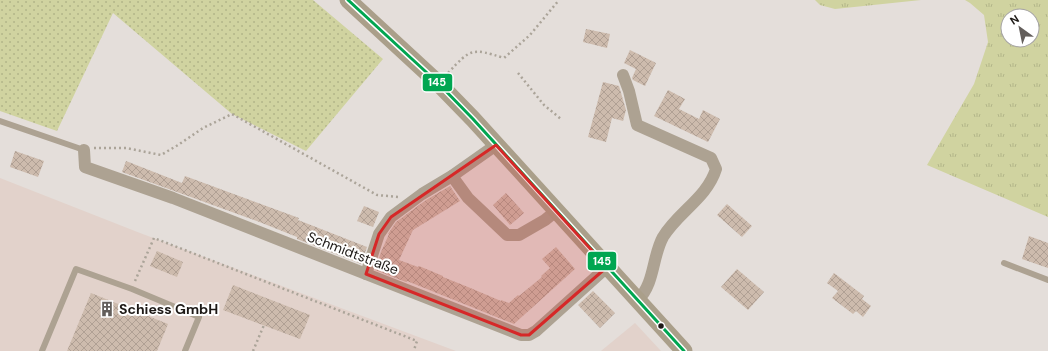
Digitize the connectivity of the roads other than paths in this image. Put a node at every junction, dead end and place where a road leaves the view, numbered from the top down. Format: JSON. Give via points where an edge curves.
{"nodes":[{"id":1,"x":348,"y":0,"type":"edge"},
{"id":2,"x":623,"y":75,"type":"dead end"},
{"id":3,"x":0,"y":121,"type":"edge"},
{"id":4,"x":492,"y":140,"type":"junction"},
{"id":5,"x":84,"y":150,"type":"joint"},
{"id":6,"x":452,"y":176,"type":"junction"},
{"id":7,"x":556,"y":211,"type":"junction"},
{"id":8,"x":1004,"y":263,"type":"dead end"},
{"id":9,"x":607,"y":267,"type":"junction"},
{"id":10,"x":366,"y":274,"type":"junction"},
{"id":11,"x":1048,"y":280,"type":"edge"},
{"id":12,"x":638,"y":300,"type":"junction"},
{"id":13,"x":42,"y":351,"type":"edge"},
{"id":14,"x":185,"y":351,"type":"edge"},
{"id":15,"x":684,"y":351,"type":"edge"}],
"edges":[{"from":1,"to":4,"type":"street","via":[[438,83]]},
{"from":2,"to":12,"type":"street","via":[[637,125],[711,158],[716,169],[706,190],[663,238],[649,284]]},
{"from":3,"to":5,"type":"lane"},
{"from":4,"to":6,"type":"street"},
{"from":4,"to":7,"type":"street"},
{"from":5,"to":10,"type":"street","name":"Schmidtstraße","via":[[85,167],[173,198]]},
{"from":6,"to":7,"type":"street","via":[[468,198],[507,235],[519,235]]},
{"from":6,"to":10,"type":"street","via":[[391,217],[379,234]]},
{"from":7,"to":9,"type":"street"},
{"from":8,"to":11,"type":"lane"},
{"from":9,"to":10,"type":"street","name":"Schmidtstraße","via":[[529,335],[521,335]]},
{"from":9,"to":12,"type":"street"},
{"from":12,"to":15,"type":"street"},
{"from":13,"to":14,"type":"lane","via":[[76,269],[199,316]]}]}
